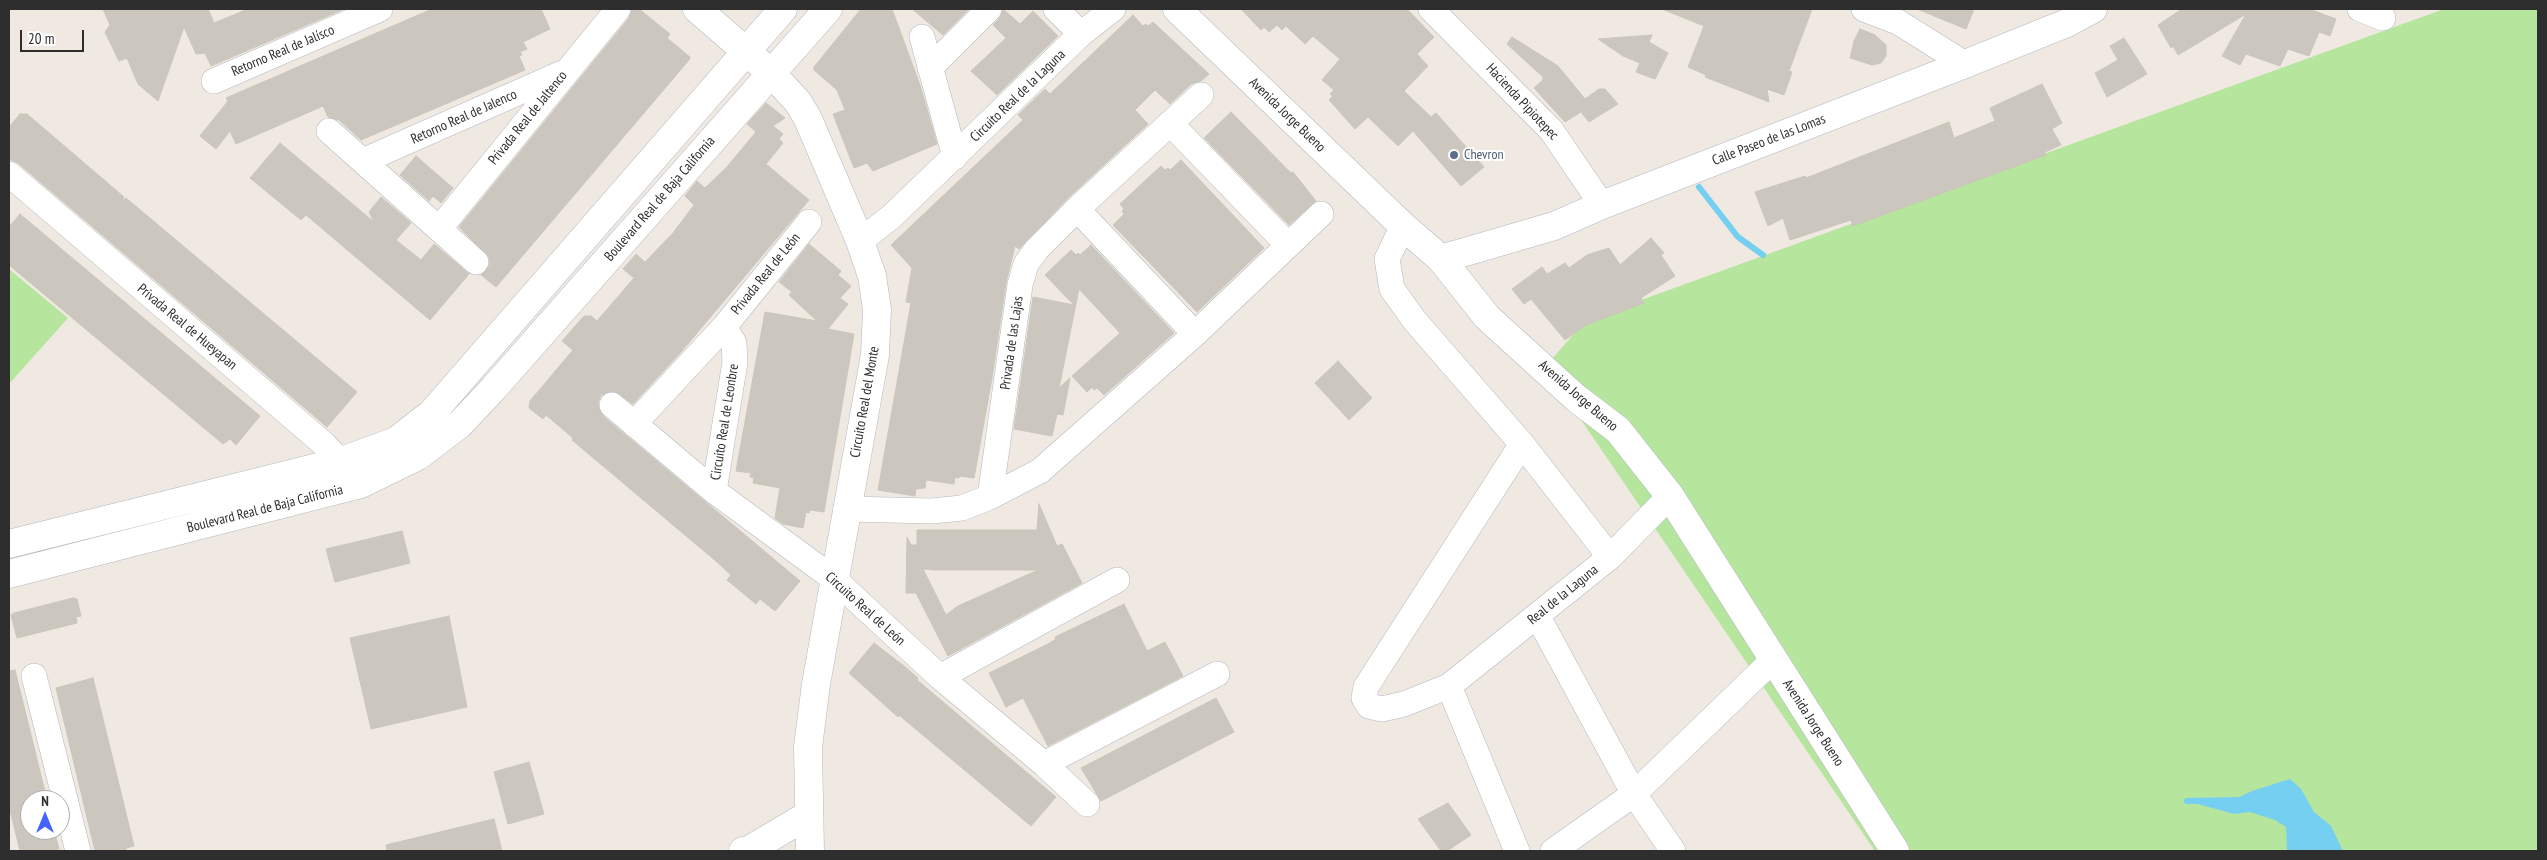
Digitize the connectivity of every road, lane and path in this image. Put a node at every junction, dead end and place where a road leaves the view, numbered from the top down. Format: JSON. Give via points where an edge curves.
{"nodes":[{"id":1,"x":380,"y":9,"type":"edge"},
{"id":2,"x":618,"y":9,"type":"edge"},
{"id":3,"x":697,"y":9,"type":"edge"},
{"id":4,"x":783,"y":9,"type":"edge"},
{"id":5,"x":828,"y":9,"type":"edge"},
{"id":6,"x":989,"y":9,"type":"edge"},
{"id":7,"x":1056,"y":9,"type":"edge"},
{"id":8,"x":1113,"y":9,"type":"edge"},
{"id":9,"x":1177,"y":9,"type":"edge"},
{"id":10,"x":1431,"y":9,"type":"edge"},
{"id":11,"x":1864,"y":9,"type":"edge"},
{"id":12,"x":2094,"y":9,"type":"edge"},
{"id":13,"x":2360,"y":9,"type":"edge"},
{"id":14,"x":2383,"y":18,"type":"dead end"},
{"id":15,"x":1081,"y":34,"type":"junction"},
{"id":16,"x":922,"y":37,"type":"dead end"},
{"id":17,"x":746,"y":50,"type":"junction"},
{"id":18,"x":1965,"y":64,"type":"junction"},
{"id":19,"x":930,"y":68,"type":"junction"},
{"id":20,"x":564,"y":72,"type":"junction"},
{"id":21,"x":771,"y":73,"type":"junction"},
{"id":22,"x":214,"y":81,"type":"dead end"},
{"id":23,"x":1200,"y":95,"type":"dead end"},
{"id":24,"x":1170,"y":123,"type":"junction"},
{"id":25,"x":329,"y":131,"type":"dead end"},
{"id":26,"x":955,"y":157,"type":"junction"},
{"id":27,"x":363,"y":161,"type":"junction"},
{"id":28,"x":9,"y":174,"type":"edge"},
{"id":29,"x":1602,"y":205,"type":"junction"},
{"id":30,"x":1077,"y":209,"type":"junction"},
{"id":31,"x":1322,"y":214,"type":"dead end"},
{"id":32,"x":809,"y":222,"type":"dead end"},
{"id":33,"x":1403,"y":226,"type":"junction"},
{"id":34,"x":439,"y":229,"type":"junction"},
{"id":35,"x":860,"y":241,"type":"junction"},
{"id":36,"x":1288,"y":245,"type":"junction"},
{"id":37,"x":1441,"y":259,"type":"junction"},
{"id":38,"x":476,"y":262,"type":"dead end"},
{"id":39,"x":724,"y":327,"type":"junction"},
{"id":40,"x":1195,"y":334,"type":"junction"},
{"id":41,"x":469,"y":371,"type":"junction"},
{"id":42,"x":493,"y":389,"type":"junction"},
{"id":43,"x":612,"y":405,"type":"dead end"},
{"id":44,"x":634,"y":424,"type":"junction"},
{"id":45,"x":1522,"y":444,"type":"junction"},
{"id":46,"x":342,"y":461,"type":"junction"},
{"id":47,"x":361,"y":484,"type":"junction"},
{"id":48,"x":714,"y":491,"type":"junction"},
{"id":49,"x":1670,"y":496,"type":"junction"},
{"id":50,"x":990,"y":498,"type":"junction"},
{"id":51,"x":846,"y":509,"type":"junction"},
{"id":52,"x":9,"y":544,"type":"edge"},
{"id":53,"x":1610,"y":557,"type":"junction"},
{"id":54,"x":9,"y":574,"type":"edge"},
{"id":55,"x":834,"y":579,"type":"junction"},
{"id":56,"x":1117,"y":580,"type":"dead end"},
{"id":57,"x":1538,"y":617,"type":"junction"},
{"id":58,"x":1773,"y":660,"type":"junction"},
{"id":59,"x":1217,"y":674,"type":"dead end"},
{"id":60,"x":34,"y":676,"type":"dead end"},
{"id":61,"x":940,"y":677,"type":"junction"},
{"id":62,"x":1449,"y":686,"type":"junction"},
{"id":63,"x":1044,"y":764,"type":"junction"},
{"id":64,"x":1634,"y":794,"type":"junction"},
{"id":65,"x":1087,"y":804,"type":"dead end"},
{"id":66,"x":808,"y":815,"type":"junction"},
{"id":67,"x":78,"y":851,"type":"edge"},
{"id":68,"x":742,"y":851,"type":"edge"},
{"id":69,"x":810,"y":851,"type":"edge"},
{"id":70,"x":1517,"y":851,"type":"edge"},
{"id":71,"x":1553,"y":851,"type":"edge"},
{"id":72,"x":1673,"y":851,"type":"edge"},
{"id":73,"x":1895,"y":851,"type":"edge"}],
"edges":[{"from":1,"to":22,"type":"street","name":"Retorno Real de Jalísco"},
{"from":2,"to":20,"type":"street","name":"Privada Real de Jaltenco"},
{"from":3,"to":17,"type":"street","name":"Circuito Real del Monte"},
{"from":4,"to":17,"type":"street","name":"Boulevard Real de Baja California"},
{"from":5,"to":21,"type":"street","name":"Boulevard Real de Baja California"},
{"from":6,"to":19,"type":"street"},
{"from":7,"to":15,"type":"street"},
{"from":8,"to":15,"type":"street","name":"Circuito Real de la Laguna"},
{"from":9,"to":33,"type":"street","name":"Avenida Jorge Bueno"},
{"from":10,"to":29,"type":"street","name":"Hacienda Pipiotepec","via":[[1551,130]]},
{"from":11,"to":18,"type":"street","via":[[1898,22]]},
{"from":12,"to":18,"type":"street","name":"Calle Paseo de las Lomas"},
{"from":13,"to":14,"type":"street"},
{"from":15,"to":26,"type":"street","name":"Circuito Real de la Laguna"},
{"from":16,"to":19,"type":"street","name":"Circuito Real de la Laguna"},
{"from":17,"to":21,"type":"street","name":"Circuito Real del Monte"},
{"from":17,"to":41,"type":"street","name":"Boulevard Real de Baja California"},
{"from":18,"to":29,"type":"street","name":"Calle Paseo de las Lomas"},
{"from":19,"to":26,"type":"street","name":"Circuito Real de la Laguna"},
{"from":20,"to":27,"type":"street","name":"Retorno Real de Jalenco"},
{"from":20,"to":34,"type":"street","name":"Privada Real de Jaltenco"},
{"from":21,"to":35,"type":"street","name":"Circuito Real del Monte","via":[[798,102],[808,119]]},
{"from":21,"to":42,"type":"street","name":"Boulevard Real de Baja California"},
{"from":23,"to":24,"type":"street","name":"Privada de las Lajas"},
{"from":24,"to":30,"type":"street","name":"Privada de las Lajas"},
{"from":24,"to":36,"type":"street"},
{"from":25,"to":27,"type":"street"},
{"from":26,"to":35,"type":"street","name":"Circuito Real de la Laguna","via":[[891,217]]},
{"from":27,"to":34,"type":"street"},
{"from":28,"to":46,"type":"street","name":"Privada Real de Hueyapan"},
{"from":29,"to":37,"type":"street","name":"Calle Paseo de las Lomas","via":[[1554,226]]},
{"from":30,"to":40,"type":"street"},
{"from":30,"to":50,"type":"street","name":"Privada de las Lajas","via":[[1026,264],[1020,285]]},
{"from":31,"to":36,"type":"street"},
{"from":32,"to":39,"type":"street","name":"Privada Real de León"},
{"from":33,"to":37,"type":"street","name":"Avenida Jorge Bueno"},
{"from":33,"to":45,"type":"street","via":[[1387,259],[1392,289],[1415,321]]},
{"from":34,"to":38,"type":"street"},
{"from":35,"to":51,"type":"street","name":"Circuito Real del Monte","via":[[872,276],[877,309],[875,355]]},
{"from":36,"to":40,"type":"street"},
{"from":37,"to":49,"type":"street","name":"Avenida Jorge Bueno","via":[[1487,318],[1576,398],[1618,430]]},
{"from":39,"to":44,"type":"street"},
{"from":39,"to":48,"type":"street","name":"Circuito Real de Leonbre","via":[[734,343],[735,362]]},
{"from":40,"to":50,"type":"street","via":[[1040,471]]},
{"from":41,"to":42,"type":"street"},
{"from":41,"to":46,"type":"street","name":"Boulevard Real de Baja California","via":[[432,413],[396,440]]},
{"from":42,"to":47,"type":"street","name":"Boulevard Real de Baja California","via":[[460,424],[418,456]]},
{"from":43,"to":44,"type":"street","name":"Circuito Real de León"},
{"from":44,"to":48,"type":"street","name":"Circuito Real de León"},
{"from":45,"to":53,"type":"street"},
{"from":45,"to":62,"type":"street","name":"Real de la Laguna","via":[[1366,686],[1364,698],[1369,706],[1382,709]]},
{"from":46,"to":47,"type":"street","name":"Privada Real de Hueyapan"},
{"from":46,"to":52,"type":"street","name":"Boulevard Real de Baja California"},
{"from":47,"to":54,"type":"street","name":"Boulevard Real de Baja California"},
{"from":48,"to":55,"type":"street","name":"Circuito Real de León"},
{"from":49,"to":53,"type":"street","name":"Real de la Laguna"},
{"from":49,"to":58,"type":"street","name":"Avenida Jorge Bueno"},
{"from":50,"to":51,"type":"street","via":[[962,508],[932,511]]},
{"from":51,"to":55,"type":"street","name":"Circuito Real del Monte"},
{"from":53,"to":57,"type":"street","name":"Real de la Laguna"},
{"from":55,"to":61,"type":"street","name":"Circuito Real de León"},
{"from":55,"to":66,"type":"street","name":"Circuito Real del Monte","via":[[808,747]]},
{"from":56,"to":61,"type":"street"},
{"from":57,"to":62,"type":"street","name":"Real de la Laguna"},
{"from":57,"to":64,"type":"street"},
{"from":58,"to":64,"type":"street"},
{"from":58,"to":73,"type":"street","name":"Avenida Jorge Bueno"},
{"from":59,"to":63,"type":"street"},
{"from":60,"to":67,"type":"street"},
{"from":61,"to":63,"type":"street","name":"Circuito Real de León"},
{"from":62,"to":70,"type":"street"},
{"from":63,"to":65,"type":"street","name":"Circuito Real de León"},
{"from":64,"to":71,"type":"street"},
{"from":64,"to":72,"type":"street"},
{"from":66,"to":68,"type":"street"},
{"from":66,"to":69,"type":"street","name":"Circuito Real del Monte"}]}
